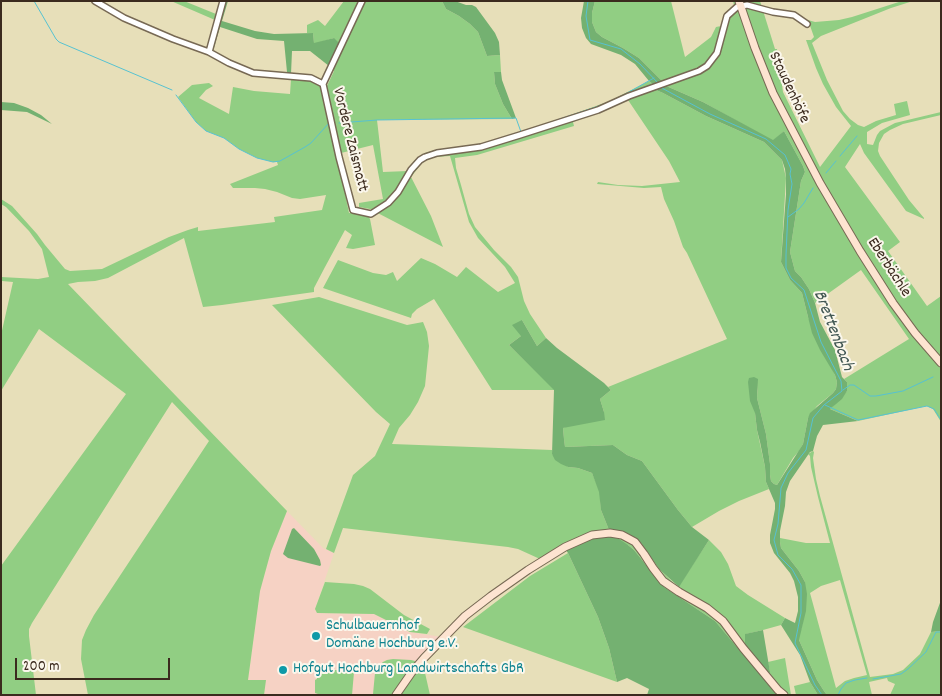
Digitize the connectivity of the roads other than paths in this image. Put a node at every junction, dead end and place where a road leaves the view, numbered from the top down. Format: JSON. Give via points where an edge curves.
{"nodes":[{"id":1,"x":95,"y":1,"type":"edge"},
{"id":2,"x":223,"y":1,"type":"edge"},
{"id":3,"x":362,"y":1,"type":"edge"},
{"id":4,"x":740,"y":4,"type":"edge"},
{"id":5,"x":807,"y":24,"type":"dead end"},
{"id":6,"x":209,"y":52,"type":"junction"},
{"id":7,"x":323,"y":84,"type":"junction"},
{"id":8,"x":820,"y":183,"type":"joint"},
{"id":9,"x":941,"y":363,"type":"edge"},
{"id":10,"x":396,"y":695,"type":"edge"},
{"id":11,"x":784,"y":695,"type":"edge"}],
"edges":[{"from":1,"to":6,"type":"street","name":"Vordere Zaismatt","via":[[124,18]]},
{"from":2,"to":6,"type":"street"},
{"from":3,"to":7,"type":"street"},
{"from":4,"to":5,"type":"street","via":[[794,14]]},
{"from":4,"to":7,"type":"street","name":"Vordere Zaismatt","via":[[727,16],[717,53],[699,71],[598,110],[520,135],[481,147],[425,157],[411,170],[388,203],[371,214],[353,210]]},
{"from":4,"to":8,"type":"street","name":"Staudenhöfe","via":[[773,93]]},
{"from":6,"to":7,"type":"street","name":"Vordere Zaismatt","via":[[253,73],[311,78]]},
{"from":8,"to":9,"type":"street","name":"Eberbächle","via":[[889,296]]},
{"from":10,"to":11,"type":"street","via":[[424,658],[491,596],[565,547],[592,535],[610,533],[635,542],[664,581],[723,621]]}]}
